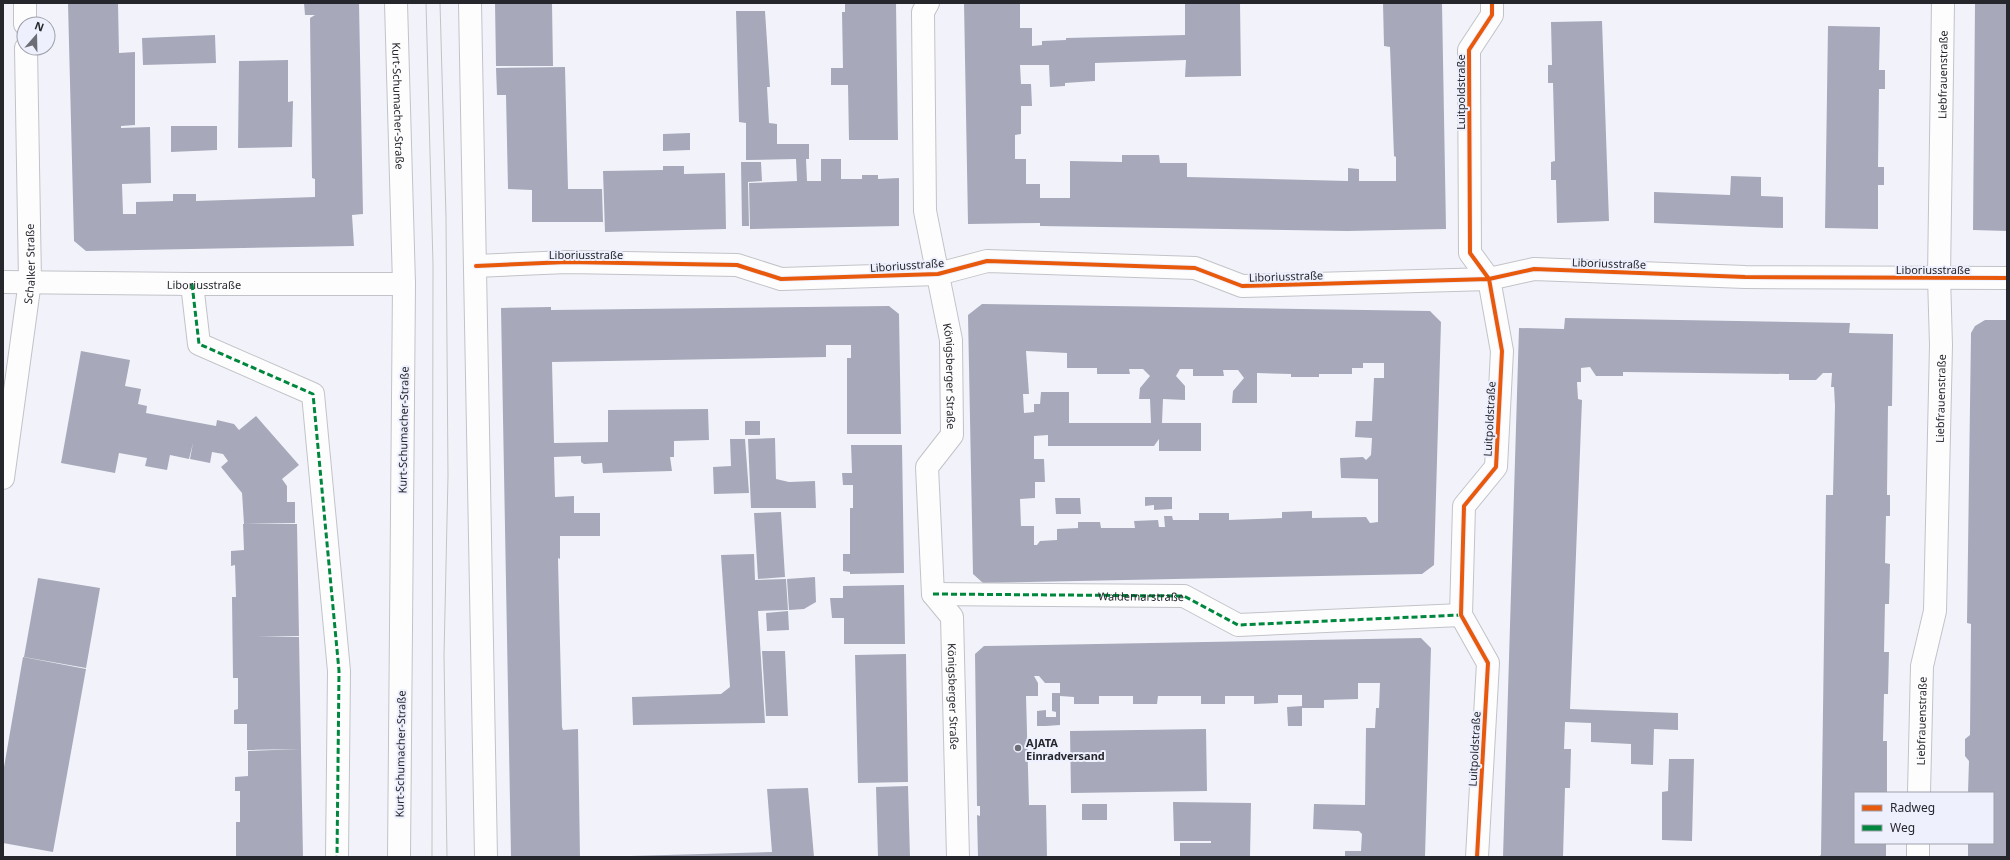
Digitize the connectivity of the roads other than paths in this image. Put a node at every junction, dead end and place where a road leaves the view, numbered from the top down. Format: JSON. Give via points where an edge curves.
{"nodes":[{"id":1,"x":24,"y":3,"type":"edge"},
{"id":2,"x":396,"y":3,"type":"edge"},
{"id":3,"x":470,"y":3,"type":"edge"},
{"id":4,"x":928,"y":3,"type":"edge"},
{"id":5,"x":1492,"y":3,"type":"edge"},
{"id":6,"x":1943,"y":3,"type":"edge"},
{"id":7,"x":25,"y":16,"type":"edge"},
{"id":8,"x":26,"y":56,"type":"edge"},
{"id":9,"x":476,"y":266,"type":"junction"},
{"id":10,"x":938,"y":274,"type":"junction"},
{"id":11,"x":1939,"y":278,"type":"junction"},
{"id":12,"x":2007,"y":278,"type":"edge"},
{"id":13,"x":1490,"y":279,"type":"junction"},
{"id":14,"x":30,"y":281,"type":"junction"},
{"id":15,"x":3,"y":282,"type":"edge"},
{"id":16,"x":192,"y":284,"type":"junction"},
{"id":17,"x":404,"y":284,"type":"junction"},
{"id":18,"x":3,"y":478,"type":"edge"},
{"id":19,"x":933,"y":594,"type":"junction"},
{"id":20,"x":1461,"y":615,"type":"junction"},
{"id":21,"x":1919,"y":792,"type":"edge"},
{"id":22,"x":1918,"y":844,"type":"edge"},
{"id":23,"x":337,"y":857,"type":"edge"},
{"id":24,"x":399,"y":857,"type":"edge"},
{"id":25,"x":486,"y":857,"type":"edge"},
{"id":26,"x":958,"y":857,"type":"edge"},
{"id":27,"x":1477,"y":857,"type":"edge"},
{"id":28,"x":1918,"y":857,"type":"edge"}],
"edges":[{"from":1,"to":7,"type":"street"},
{"from":2,"to":17,"type":"street","name":"Kurt-Schumacher-Straße"},
{"from":3,"to":9,"type":"street"},
{"from":4,"to":10,"type":"street","name":"Königsberger Straße","via":[[923,12],[924,211]]},
{"from":5,"to":13,"type":"street","name":"Luitpoldstraße","via":[[1492,15],[1469,50],[1470,254]]},
{"from":6,"to":11,"type":"street","name":"Liebfrauenstraße"},
{"from":8,"to":14,"type":"street","name":"Schalker Straße"},
{"from":9,"to":10,"type":"street","name":"Liboriusstraße","via":[[566,262],[737,265],[781,278]]},
{"from":9,"to":25,"type":"street"},
{"from":10,"to":13,"type":"street","name":"Liboriusstraße","via":[[987,261],[1195,268],[1242,286]]},
{"from":10,"to":19,"type":"street","name":"Königsberger Straße","via":[[951,340],[952,435],[927,467]]},
{"from":11,"to":12,"type":"street","name":"Liboriusstraße"},
{"from":11,"to":13,"type":"street","name":"Liboriusstraße","via":[[1745,277],[1534,269]]},
{"from":11,"to":21,"type":"street","name":"Liebfrauenstraße","via":[[1941,345],[1935,610],[1922,666]]},
{"from":13,"to":20,"type":"street","name":"Luitpoldstraße","via":[[1502,351],[1496,467],[1464,506]]},
{"from":14,"to":15,"type":"street","name":"Liboriusstraße"},
{"from":14,"to":16,"type":"street","name":"Liboriusstraße"},
{"from":14,"to":18,"type":"street","name":"Schalker Straße"},
{"from":16,"to":17,"type":"street","name":"Liboriusstraße"},
{"from":16,"to":23,"type":"street","via":[[199,344],[313,394],[339,671]]},
{"from":17,"to":24,"type":"street","name":"Kurt-Schumacher-Straße"},
{"from":19,"to":20,"type":"street","name":"Waldemarstraße","via":[[1184,596],[1238,625]]},
{"from":19,"to":26,"type":"street","name":"Königsberger Straße","via":[[952,617]]},
{"from":20,"to":27,"type":"street","name":"Luitpoldstraße","via":[[1488,663]]},
{"from":22,"to":28,"type":"street"}]}
